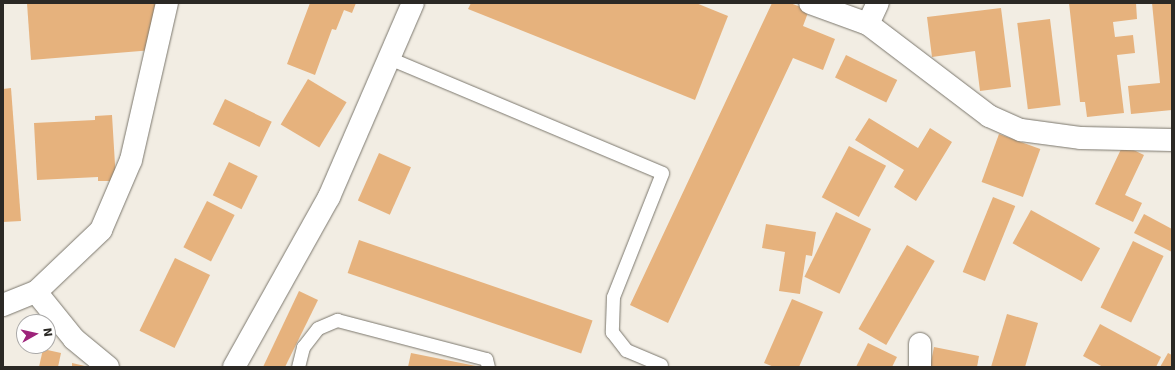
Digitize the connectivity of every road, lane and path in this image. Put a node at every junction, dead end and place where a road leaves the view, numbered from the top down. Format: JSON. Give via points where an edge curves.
{"nodes":[{"id":1,"x":167,"y":3,"type":"edge"},
{"id":2,"x":413,"y":3,"type":"edge"},
{"id":3,"x":810,"y":3,"type":"edge"},
{"id":4,"x":878,"y":3,"type":"edge"},
{"id":5,"x":868,"y":24,"type":"junction"},
{"id":6,"x":389,"y":58,"type":"junction"},
{"id":7,"x":1172,"y":140,"type":"edge"},
{"id":8,"x":36,"y":292,"type":"junction"},
{"id":9,"x":3,"y":305,"type":"edge"},
{"id":10,"x":920,"y":344,"type":"dead end"},
{"id":11,"x":661,"y":365,"type":"dead end"},
{"id":12,"x":108,"y":367,"type":"edge"},
{"id":13,"x":234,"y":367,"type":"edge"},
{"id":14,"x":298,"y":367,"type":"edge"},
{"id":15,"x":488,"y":367,"type":"edge"},
{"id":16,"x":920,"y":367,"type":"edge"}],
"edges":[{"from":1,"to":8,"type":"street","via":[[131,160],[101,230]]},
{"from":2,"to":6,"type":"street"},
{"from":3,"to":5,"type":"street"},
{"from":4,"to":5,"type":"street"},
{"from":5,"to":7,"type":"street","via":[[989,116],[1021,130],[1081,138]]},
{"from":6,"to":11,"type":"lane","via":[[662,173],[613,297],[612,332],[626,350]]},
{"from":6,"to":13,"type":"street","via":[[329,198]]},
{"from":8,"to":9,"type":"street"},
{"from":8,"to":12,"type":"street","via":[[74,339]]},
{"from":10,"to":16,"type":"street"},
{"from":14,"to":15,"type":"lane","via":[[303,347],[318,328],[337,320],[486,359]]}]}
